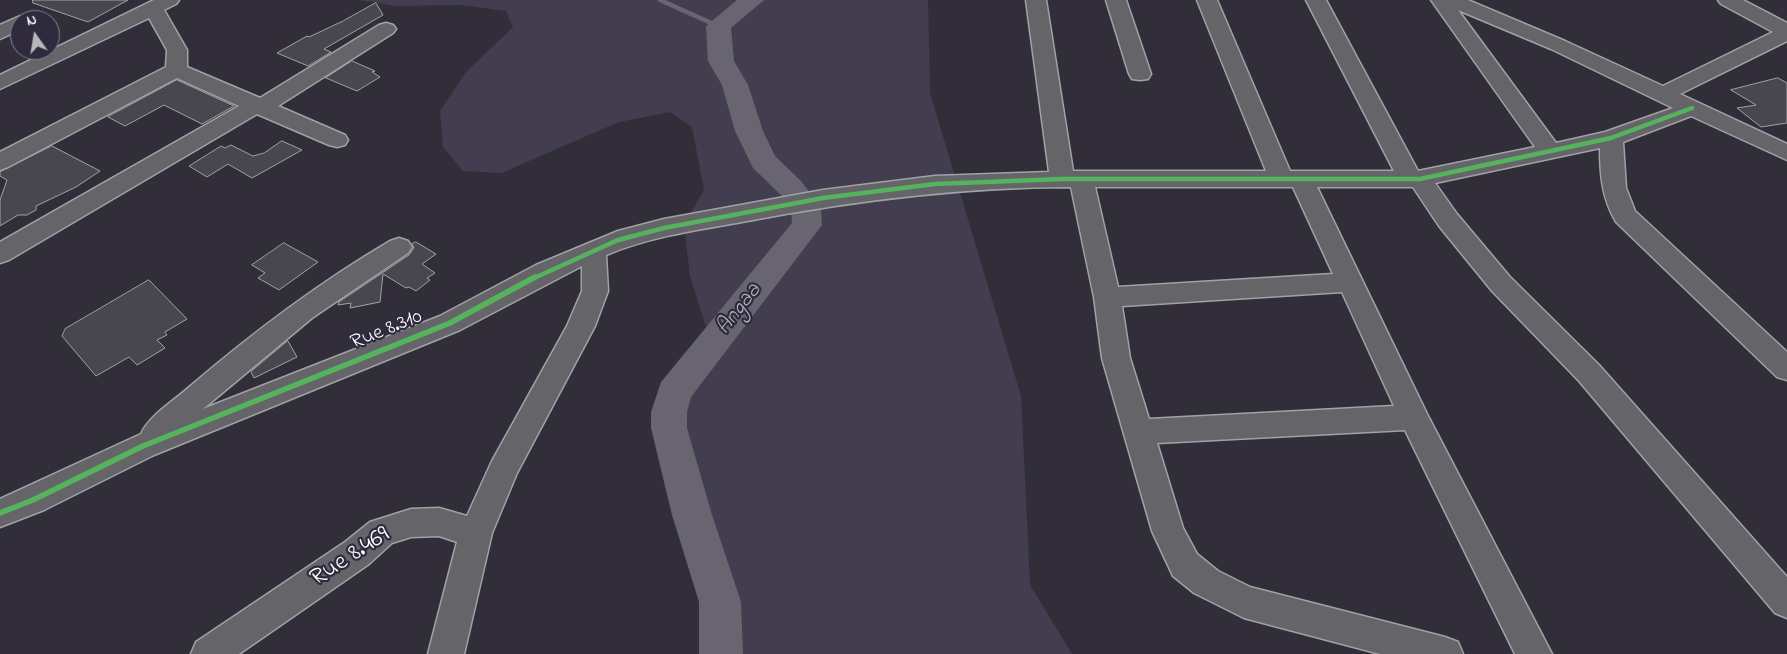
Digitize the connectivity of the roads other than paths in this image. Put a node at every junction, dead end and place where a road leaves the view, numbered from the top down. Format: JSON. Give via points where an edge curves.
{"nodes":[{"id":1,"x":1036,"y":0,"type":"edge"},
{"id":2,"x":1116,"y":0,"type":"edge"},
{"id":3,"x":1207,"y":0,"type":"edge"},
{"id":4,"x":1316,"y":0,"type":"edge"},
{"id":5,"x":1441,"y":0,"type":"edge"},
{"id":6,"x":1451,"y":0,"type":"edge"},
{"id":7,"x":1502,"y":0,"type":"edge"},
{"id":8,"x":1728,"y":0,"type":"edge"},
{"id":9,"x":161,"y":4,"type":"edge"},
{"id":10,"x":1510,"y":24,"type":"junction"},
{"id":11,"x":386,"y":29,"type":"dead end"},
{"id":12,"x":1787,"y":32,"type":"edge"},
{"id":13,"x":176,"y":70,"type":"junction"},
{"id":14,"x":1140,"y":74,"type":"dead end"},
{"id":15,"x":0,"y":83,"type":"edge"},
{"id":16,"x":1664,"y":94,"type":"junction"},
{"id":17,"x":258,"y":106,"type":"junction"},
{"id":18,"x":1692,"y":108,"type":"junction"},
{"id":19,"x":1611,"y":138,"type":"junction"},
{"id":20,"x":336,"y":140,"type":"dead end"},
{"id":21,"x":1550,"y":151,"type":"junction"},
{"id":22,"x":1787,"y":152,"type":"edge"},
{"id":23,"x":0,"y":162,"type":"edge"},
{"id":24,"x":1071,"y":179,"type":"junction"},
{"id":25,"x":1291,"y":179,"type":"junction"},
{"id":26,"x":1415,"y":179,"type":"junction"},
{"id":27,"x":400,"y":247,"type":"dead end"},
{"id":28,"x":592,"y":251,"type":"junction"},
{"id":29,"x":0,"y":254,"type":"edge"},
{"id":30,"x":1352,"y":282,"type":"junction"},
{"id":31,"x":1107,"y":298,"type":"junction"},
{"id":32,"x":1787,"y":370,"type":"edge"},
{"id":33,"x":1414,"y":417,"type":"junction"},
{"id":34,"x":1138,"y":432,"type":"junction"},
{"id":35,"x":143,"y":446,"type":"junction"},
{"id":36,"x":0,"y":513,"type":"edge"},
{"id":37,"x":476,"y":533,"type":"junction"},
{"id":38,"x":1787,"y":602,"type":"edge"},
{"id":39,"x":209,"y":654,"type":"edge"},
{"id":40,"x":446,"y":654,"type":"edge"},
{"id":41,"x":1445,"y":654,"type":"edge"},
{"id":42,"x":1534,"y":654,"type":"edge"}],
"edges":[{"from":1,"to":24,"type":"street"},
{"from":2,"to":14,"type":"street"},
{"from":3,"to":25,"type":"street"},
{"from":4,"to":26,"type":"street"},
{"from":5,"to":21,"type":"street"},
{"from":6,"to":10,"type":"street"},
{"from":7,"to":10,"type":"street"},
{"from":8,"to":12,"type":"street"},
{"from":9,"to":13,"type":"street","via":[[177,50]]},
{"from":9,"to":15,"type":"street"},
{"from":10,"to":16,"type":"street"},
{"from":11,"to":17,"type":"street"},
{"from":12,"to":16,"type":"street"},
{"from":13,"to":17,"type":"street"},
{"from":13,"to":23,"type":"street"},
{"from":16,"to":18,"type":"street"},
{"from":17,"to":20,"type":"street"},
{"from":17,"to":29,"type":"street"},
{"from":18,"to":19,"type":"street","name":"Rue 8.310"},
{"from":18,"to":22,"type":"street"},
{"from":19,"to":21,"type":"street","name":"Rue 8.310"},
{"from":19,"to":32,"type":"street","via":[[1613,188],[1616,202],[1625,216]]},
{"from":21,"to":26,"type":"street","name":"Rue 8.310"},
{"from":24,"to":25,"type":"street","name":"Rue 8.310"},
{"from":24,"to":28,"type":"street","name":"Rue 8.310","via":[[935,184],[823,198],[664,228],[618,240]]},
{"from":24,"to":31,"type":"street"},
{"from":25,"to":26,"type":"street","name":"Rue 8.310"},
{"from":25,"to":30,"type":"street"},
{"from":26,"to":38,"type":"street","via":[[1501,284],[1589,373]]},
{"from":27,"to":35,"type":"street","via":[[318,297]]},
{"from":28,"to":35,"type":"street","name":"Rue 8.310","via":[[427,333]]},
{"from":28,"to":37,"type":"street","via":[[596,269],[595,291],[581,326],[503,470]]},
{"from":30,"to":31,"type":"street"},
{"from":30,"to":33,"type":"street"},
{"from":31,"to":34,"type":"street","via":[[1116,358]]},
{"from":33,"to":34,"type":"street"},
{"from":33,"to":42,"type":"street"},
{"from":34,"to":41,"type":"street","via":[[1168,531],[1185,565],[1206,582],[1244,602]]},
{"from":35,"to":36,"type":"street","name":"Rue 8.310"},
{"from":37,"to":39,"type":"street","name":"Rue 8.469","via":[[439,522],[411,523],[382,532],[357,553]]},
{"from":37,"to":40,"type":"street"}]}
